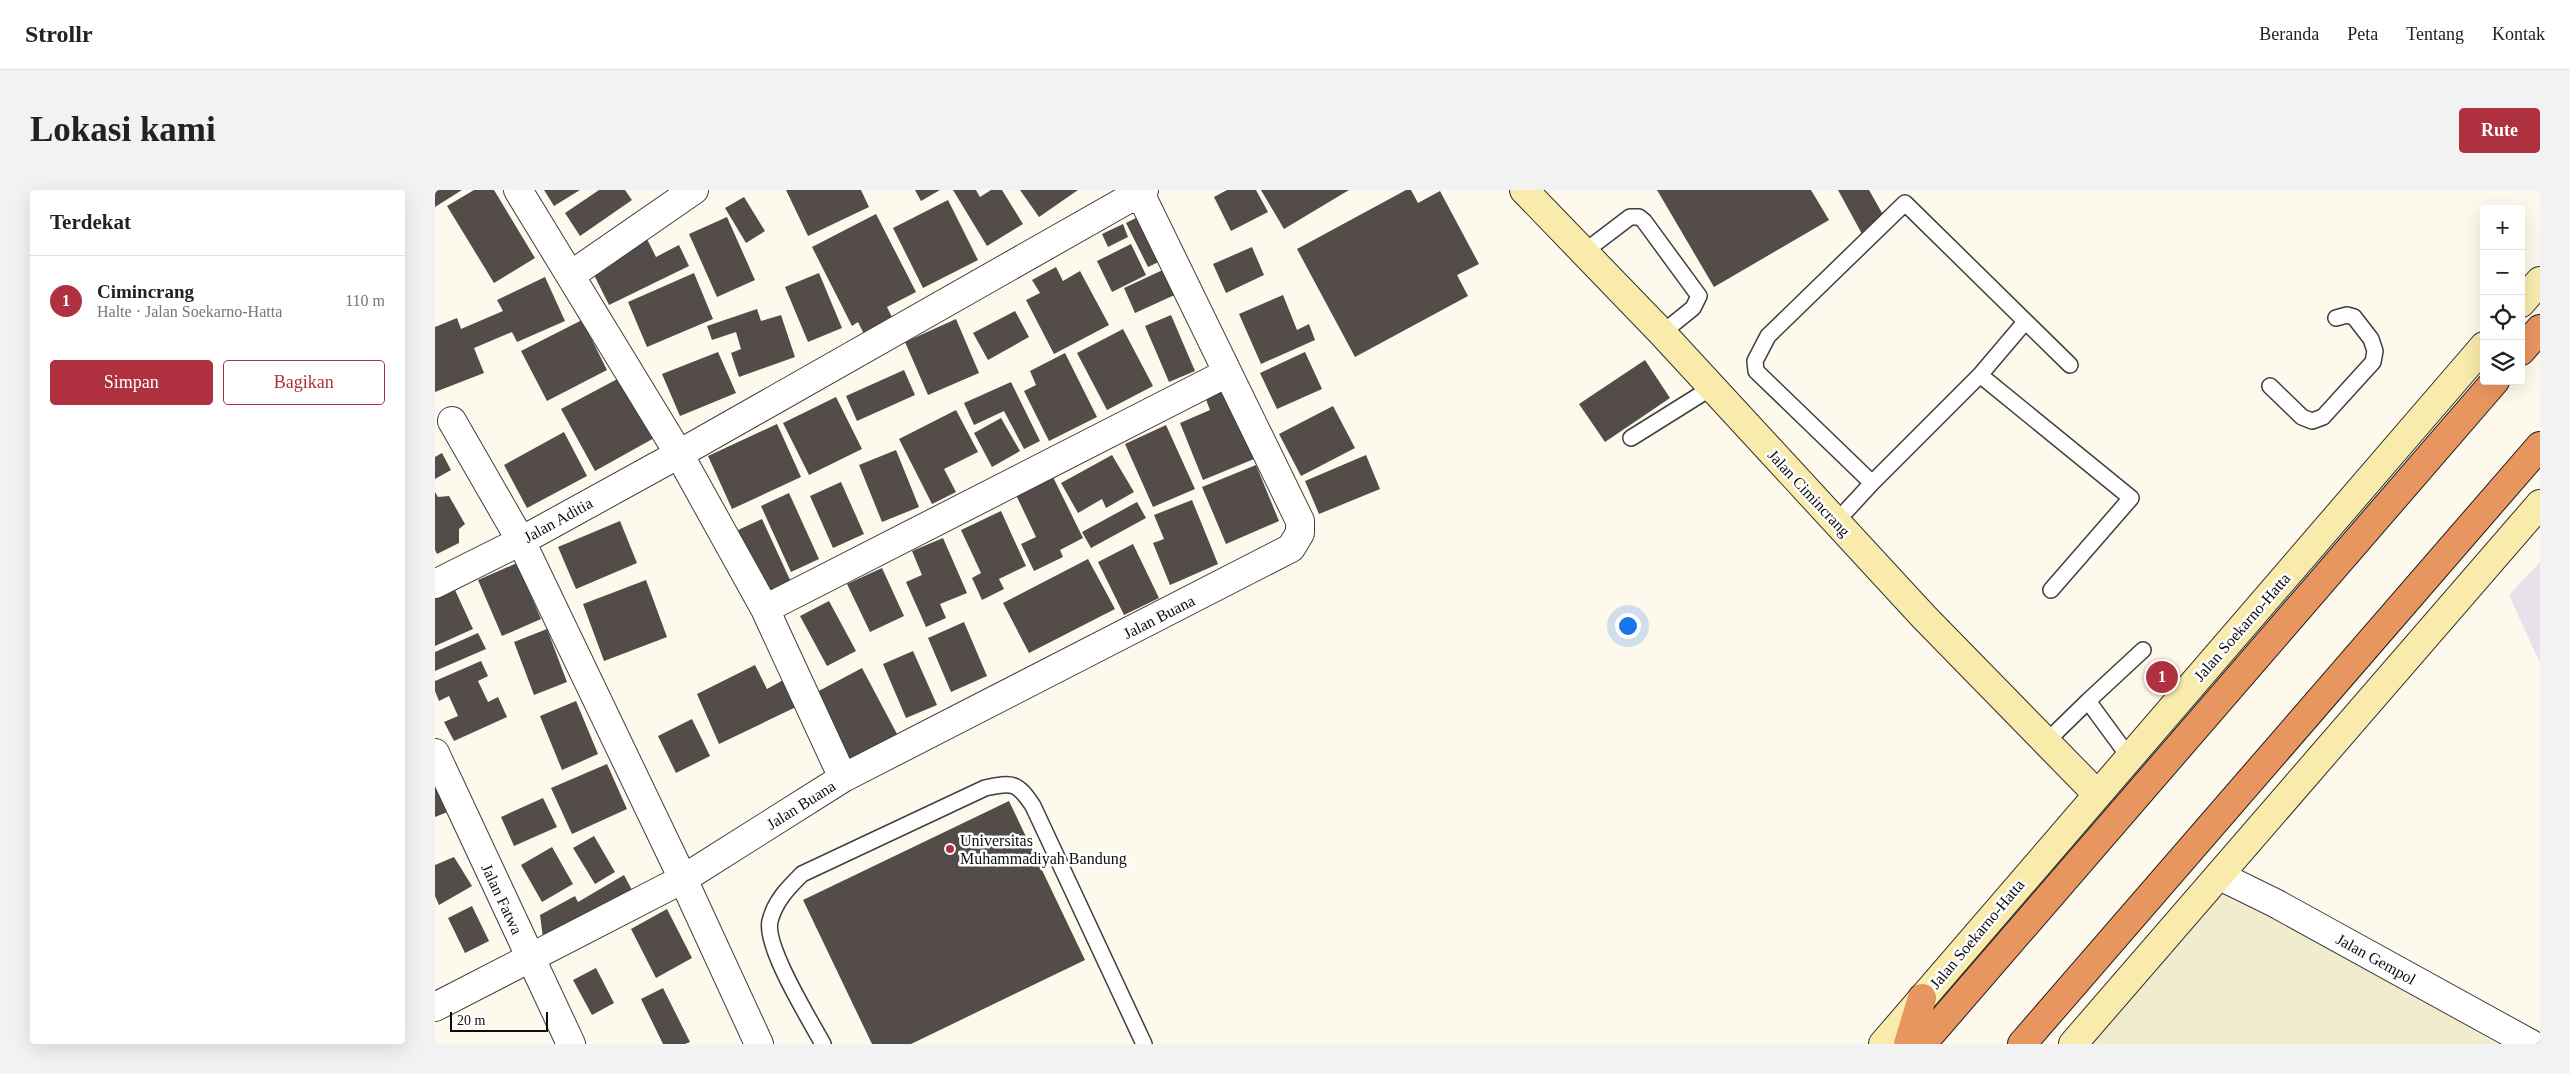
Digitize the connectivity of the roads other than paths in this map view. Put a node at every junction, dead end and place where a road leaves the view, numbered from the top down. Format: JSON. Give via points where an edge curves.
{"nodes":[{"id":1,"x":519,"y":190,"type":"edge"},
{"id":2,"x":694,"y":190,"type":"edge"},
{"id":3,"x":1524,"y":190,"type":"edge"},
{"id":4,"x":1142,"y":192,"type":"edge"},
{"id":5,"x":1902,"y":197,"type":"edge"},
{"id":6,"x":1583,"y":252,"type":"junction"},
{"id":7,"x":571,"y":275,"type":"junction"},
{"id":8,"x":2540,"y":281,"type":"edge"},
{"id":9,"x":2525,"y":298,"type":"edge"},
{"id":10,"x":2336,"y":318,"type":"dead end"},
{"id":11,"x":2025,"y":322,"type":"junction"},
{"id":12,"x":2540,"y":329,"type":"edge"},
{"id":13,"x":1662,"y":333,"type":"junction"},
{"id":14,"x":2525,"y":346,"type":"edge"},
{"id":15,"x":2480,"y":351,"type":"edge"},
{"id":16,"x":2070,"y":365,"type":"dead end"},
{"id":17,"x":1227,"y":373,"type":"junction"},
{"id":18,"x":1980,"y":376,"type":"junction"},
{"id":19,"x":2492,"y":385,"type":"edge"},
{"id":20,"x":2270,"y":386,"type":"dead end"},
{"id":21,"x":1711,"y":388,"type":"junction"},
{"id":22,"x":452,"y":421,"type":"dead end"},
{"id":23,"x":1631,"y":438,"type":"dead end"},
{"id":24,"x":2540,"y":446,"type":"edge"},
{"id":25,"x":679,"y":454,"type":"junction"},
{"id":26,"x":1872,"y":483,"type":"junction"},
{"id":27,"x":2540,"y":504,"type":"edge"},
{"id":28,"x":1835,"y":522,"type":"junction"},
{"id":29,"x":521,"y":541,"type":"junction"},
{"id":30,"x":435,"y":584,"type":"edge"},
{"id":31,"x":2051,"y":590,"type":"dead end"},
{"id":32,"x":2272,"y":593,"type":"junction"},
{"id":33,"x":765,"y":609,"type":"junction"},
{"id":34,"x":2267,"y":644,"type":"junction"},
{"id":35,"x":2143,"y":650,"type":"dead end"},
{"id":36,"x":2088,"y":701,"type":"junction"},
{"id":37,"x":2045,"y":743,"type":"junction"},
{"id":38,"x":435,"y":753,"type":"edge"},
{"id":39,"x":2129,"y":757,"type":"junction"},
{"id":40,"x":843,"y":778,"type":"junction"},
{"id":41,"x":2097,"y":794,"type":"junction"},
{"id":42,"x":2220,"y":876,"type":"junction"},
{"id":43,"x":683,"y":879,"type":"junction"},
{"id":44,"x":529,"y":959,"type":"junction"},
{"id":45,"x":1922,"y":998,"type":"junction"},
{"id":46,"x":435,"y":1008,"type":"edge"},
{"id":47,"x":571,"y":1044,"type":"edge"},
{"id":48,"x":759,"y":1044,"type":"edge"},
{"id":49,"x":823,"y":1044,"type":"edge"},
{"id":50,"x":1144,"y":1044,"type":"edge"},
{"id":51,"x":1883,"y":1044,"type":"edge"},
{"id":52,"x":1908,"y":1044,"type":"edge"},
{"id":53,"x":1922,"y":1044,"type":"edge"},
{"id":54,"x":2022,"y":1044,"type":"edge"},
{"id":55,"x":2073,"y":1044,"type":"edge"},
{"id":56,"x":2531,"y":1044,"type":"edge"}],
"edges":[{"from":1,"to":7,"type":"street"},
{"from":2,"to":7,"type":"street"},
{"from":3,"to":6,"type":"main road","name":"Jalan Cimincrang"},
{"from":4,"to":17,"type":"street","name":"Jalan Buana"},
{"from":4,"to":25,"type":"street","name":"Jalan Aditia"},
{"from":5,"to":11,"type":"lane"},
{"from":5,"to":26,"type":"lane","via":[[1768,336],[1755,361],[1756,371]]},
{"from":6,"to":13,"type":"main road","name":"Jalan Cimincrang"},
{"from":6,"to":13,"type":"lane","via":[[1630,217],[1639,217],[1644,222],[1699,296],[1693,308]]},
{"from":7,"to":25,"type":"street"},
{"from":8,"to":9,"type":"main road"},
{"from":10,"to":20,"type":"lane","via":[[2354,317],[2371,339],[2375,351],[2373,362],[2323,417],[2312,421],[2302,417]]},
{"from":11,"to":16,"type":"lane"},
{"from":11,"to":18,"type":"lane"},
{"from":12,"to":14,"type":"highway"},
{"from":13,"to":21,"type":"main road","name":"Jalan Cimincrang"},
{"from":15,"to":32,"type":"main road","name":"Jalan Soekarno-Hatta"},
{"from":17,"to":33,"type":"street"},
{"from":17,"to":40,"type":"street","name":"Jalan Buana","via":[[1300,521],[1300,533],[1291,548]]},
{"from":18,"to":26,"type":"lane"},
{"from":18,"to":31,"type":"lane","via":[[2131,498]]},
{"from":19,"to":34,"type":"highway","name":"Jalan Soekarno-Hatta"},
{"from":21,"to":23,"type":"lane"},
{"from":21,"to":28,"type":"main road","name":"Jalan Cimincrang"},
{"from":22,"to":29,"type":"street"},
{"from":24,"to":54,"type":"highway"},
{"from":25,"to":29,"type":"street","name":"Jalan Aditia"},
{"from":25,"to":33,"type":"street"},
{"from":26,"to":28,"type":"lane"},
{"from":27,"to":42,"type":"main road"},
{"from":28,"to":37,"type":"main road","name":"Jalan Cimincrang"},
{"from":29,"to":30,"type":"street","name":"Jalan Aditia"},
{"from":29,"to":43,"type":"street"},
{"from":32,"to":34,"type":"main road"},
{"from":32,"to":39,"type":"main road","name":"Jalan Soekarno-Hatta"},
{"from":33,"to":40,"type":"street"},
{"from":34,"to":53,"type":"highway","name":"Jalan Soekarno-Hatta"},
{"from":35,"to":36,"type":"lane"},
{"from":36,"to":37,"type":"lane"},
{"from":36,"to":39,"type":"lane"},
{"from":37,"to":41,"type":"main road","name":"Jalan Cimincrang"},
{"from":38,"to":44,"type":"street","name":"Jalan Fatwa"},
{"from":39,"to":41,"type":"main road","name":"Jalan Soekarno-Hatta"},
{"from":40,"to":43,"type":"street","name":"Jalan Buana"},
{"from":41,"to":45,"type":"main road","name":"Jalan Soekarno-Hatta"},
{"from":42,"to":55,"type":"main road"},
{"from":42,"to":56,"type":"street","name":"Jalan Gempol"},
{"from":43,"to":44,"type":"street","name":"Jalan Buana"},
{"from":43,"to":48,"type":"street"},
{"from":44,"to":46,"type":"street","name":"Jalan Buana"},
{"from":44,"to":47,"type":"street","name":"Jalan Fatwa"},
{"from":45,"to":51,"type":"main road","name":"Jalan Soekarno-Hatta"},
{"from":45,"to":52,"type":"highway"},
{"from":49,"to":50,"type":"lane","via":[[775,954],[769,923],[780,897],[802,874],[985,788],[1006,784],[1021,789],[1033,806]]}]}
